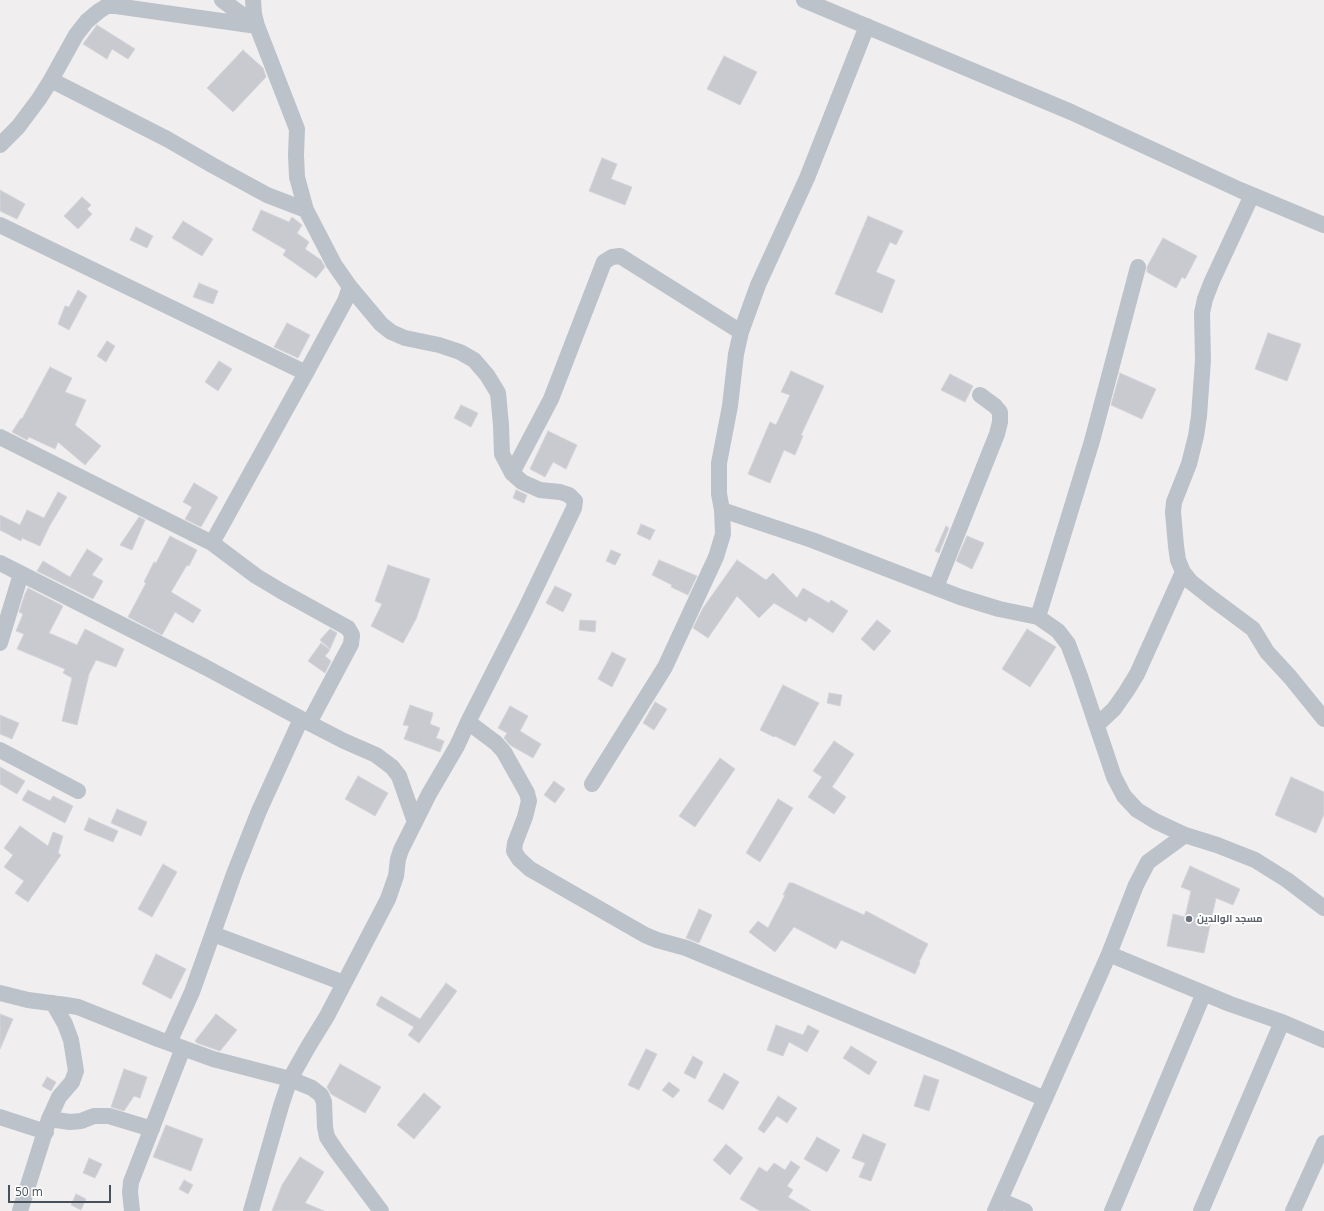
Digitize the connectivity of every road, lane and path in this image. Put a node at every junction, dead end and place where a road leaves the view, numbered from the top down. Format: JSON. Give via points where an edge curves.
{"nodes":[{"id":1,"x":222,"y":0,"type":"edge"},
{"id":2,"x":253,"y":0,"type":"edge"},
{"id":3,"x":804,"y":0,"type":"edge"},
{"id":4,"x":257,"y":26,"type":"junction"},
{"id":5,"x":867,"y":26,"type":"junction"},
{"id":6,"x":51,"y":80,"type":"junction"},
{"id":7,"x":0,"y":145,"type":"edge"},
{"id":8,"x":1252,"y":195,"type":"junction"},
{"id":9,"x":306,"y":210,"type":"junction"},
{"id":10,"x":0,"y":225,"type":"edge"},
{"id":11,"x":1324,"y":225,"type":"edge"},
{"id":12,"x":1138,"y":267,"type":"dead end"},
{"id":13,"x":350,"y":287,"type":"junction"},
{"id":14,"x":741,"y":332,"type":"junction"},
{"id":15,"x":306,"y":373,"type":"junction"},
{"id":16,"x":980,"y":395,"type":"dead end"},
{"id":17,"x":0,"y":437,"type":"edge"},
{"id":18,"x":512,"y":473,"type":"junction"},
{"id":19,"x":722,"y":510,"type":"junction"},
{"id":20,"x":212,"y":543,"type":"junction"},
{"id":21,"x":0,"y":563,"type":"edge"},
{"id":22,"x":1183,"y":572,"type":"junction"},
{"id":23,"x":21,"y":574,"type":"junction"},
{"id":24,"x":936,"y":587,"type":"junction"},
{"id":25,"x":1038,"y":616,"type":"junction"},
{"id":26,"x":0,"y":643,"type":"edge"},
{"id":27,"x":1324,"y":719,"type":"edge"},
{"id":28,"x":305,"y":721,"type":"junction"},
{"id":29,"x":468,"y":722,"type":"junction"},
{"id":30,"x":1097,"y":725,"type":"junction"},
{"id":31,"x":0,"y":750,"type":"edge"},
{"id":32,"x":592,"y":784,"type":"dead end"},
{"id":33,"x":78,"y":791,"type":"dead end"},
{"id":34,"x":415,"y":822,"type":"junction"},
{"id":35,"x":1185,"y":835,"type":"junction"},
{"id":36,"x":1324,"y":908,"type":"edge"},
{"id":37,"x":213,"y":934,"type":"junction"},
{"id":38,"x":1109,"y":954,"type":"junction"},
{"id":39,"x":344,"y":984,"type":"junction"},
{"id":40,"x":0,"y":993,"type":"edge"},
{"id":41,"x":1204,"y":993,"type":"junction"},
{"id":42,"x":53,"y":1004,"type":"junction"},
{"id":43,"x":1282,"y":1022,"type":"junction"},
{"id":44,"x":1324,"y":1040,"type":"edge"},
{"id":45,"x":176,"y":1046,"type":"junction"},
{"id":46,"x":290,"y":1079,"type":"junction"},
{"id":47,"x":1045,"y":1099,"type":"junction"},
{"id":48,"x":0,"y":1117,"type":"edge"},
{"id":49,"x":48,"y":1126,"type":"junction"},
{"id":50,"x":152,"y":1129,"type":"junction"},
{"id":51,"x":1324,"y":1142,"type":"edge"},
{"id":52,"x":998,"y":1206,"type":"edge"},
{"id":53,"x":20,"y":1211,"type":"edge"},
{"id":54,"x":132,"y":1211,"type":"edge"},
{"id":55,"x":251,"y":1211,"type":"edge"},
{"id":56,"x":381,"y":1211,"type":"edge"},
{"id":57,"x":1025,"y":1211,"type":"edge"},
{"id":58,"x":1112,"y":1211,"type":"edge"},
{"id":59,"x":1201,"y":1211,"type":"edge"},
{"id":60,"x":1293,"y":1211,"type":"edge"}],
"edges":[{"from":1,"to":4,"type":"street"},
{"from":2,"to":4,"type":"street"},
{"from":3,"to":5,"type":"street"},
{"from":4,"to":6,"type":"street","via":[[107,6],[87,21],[76,35]]},
{"from":4,"to":9,"type":"street","via":[[297,129],[297,177]]},
{"from":5,"to":8,"type":"street","via":[[1071,112]]},
{"from":5,"to":14,"type":"street","via":[[807,178],[758,285]]},
{"from":6,"to":7,"type":"street","via":[[18,127]]},
{"from":6,"to":9,"type":"street","via":[[167,139],[267,195]]},
{"from":8,"to":11,"type":"street"},
{"from":8,"to":22,"type":"street","via":[[1212,282],[1202,313],[1203,360],[1199,416],[1189,464],[1174,502],[1173,512],[1178,560]]},
{"from":9,"to":13,"type":"street","via":[[334,264]]},
{"from":10,"to":15,"type":"street"},
{"from":12,"to":25,"type":"street","via":[[1092,441]]},
{"from":13,"to":15,"type":"street"},
{"from":13,"to":18,"type":"street","via":[[381,324],[391,332],[460,352],[474,360],[498,393],[502,454]]},
{"from":14,"to":18,"type":"street","via":[[620,256],[612,257],[604,262],[550,399]]},
{"from":14,"to":19,"type":"street","via":[[719,463]]},
{"from":15,"to":20,"type":"street"},
{"from":16,"to":24,"type":"street","via":[[1000,412],[1000,422]]},
{"from":17,"to":20,"type":"street"},
{"from":18,"to":29,"type":"street","via":[[522,482],[540,490],[569,495],[575,501],[574,508]]},
{"from":19,"to":24,"type":"street","via":[[812,540]]},
{"from":19,"to":32,"type":"street","via":[[723,534],[694,607],[665,667]]},
{"from":20,"to":28,"type":"street","via":[[256,576],[348,628],[352,634],[351,644]]},
{"from":21,"to":23,"type":"street"},
{"from":22,"to":27,"type":"street","via":[[1210,597],[1253,629],[1267,652]]},
{"from":22,"to":30,"type":"street","via":[[1137,674],[1114,709]]},
{"from":23,"to":26,"type":"street"},
{"from":23,"to":28,"type":"street"},
{"from":24,"to":25,"type":"street","via":[[999,609]]},
{"from":25,"to":30,"type":"street","via":[[1058,631],[1068,644]]},
{"from":28,"to":34,"type":"street","via":[[344,742],[376,755],[392,767],[399,776]]},
{"from":28,"to":37,"type":"street","via":[[259,811]]},
{"from":29,"to":34,"type":"street"},
{"from":29,"to":47,"type":"street","via":[[504,752],[527,793],[529,802],[514,851],[530,869],[645,935],[686,948]]},
{"from":30,"to":35,"type":"street","via":[[1114,777],[1124,796],[1137,810],[1154,821]]},
{"from":31,"to":33,"type":"street"},
{"from":34,"to":39,"type":"street","via":[[398,859],[396,876],[388,900]]},
{"from":35,"to":36,"type":"street","via":[[1255,860]]},
{"from":35,"to":38,"type":"street","via":[[1148,862],[1136,884]]},
{"from":37,"to":39,"type":"street"},
{"from":37,"to":45,"type":"street"},
{"from":38,"to":41,"type":"street"},
{"from":38,"to":47,"type":"street"},
{"from":39,"to":46,"type":"street"},
{"from":40,"to":42,"type":"street"},
{"from":41,"to":43,"type":"street"},
{"from":41,"to":58,"type":"street"},
{"from":42,"to":45,"type":"street","via":[[78,1007]]},
{"from":42,"to":49,"type":"street","via":[[71,1040],[76,1072],[72,1082],[60,1097]]},
{"from":43,"to":44,"type":"street"},
{"from":43,"to":59,"type":"street"},
{"from":45,"to":46,"type":"street"},
{"from":45,"to":50,"type":"street"},
{"from":46,"to":55,"type":"street"},
{"from":46,"to":56,"type":"street","via":[[312,1088],[321,1095],[327,1136]]},
{"from":47,"to":52,"type":"street"},
{"from":48,"to":49,"type":"street"},
{"from":49,"to":50,"type":"street","via":[[81,1121],[94,1116],[109,1116]]},
{"from":49,"to":53,"type":"street"},
{"from":50,"to":54,"type":"street","via":[[132,1182]]},
{"from":51,"to":60,"type":"street"},
{"from":52,"to":57,"type":"street"}]}
